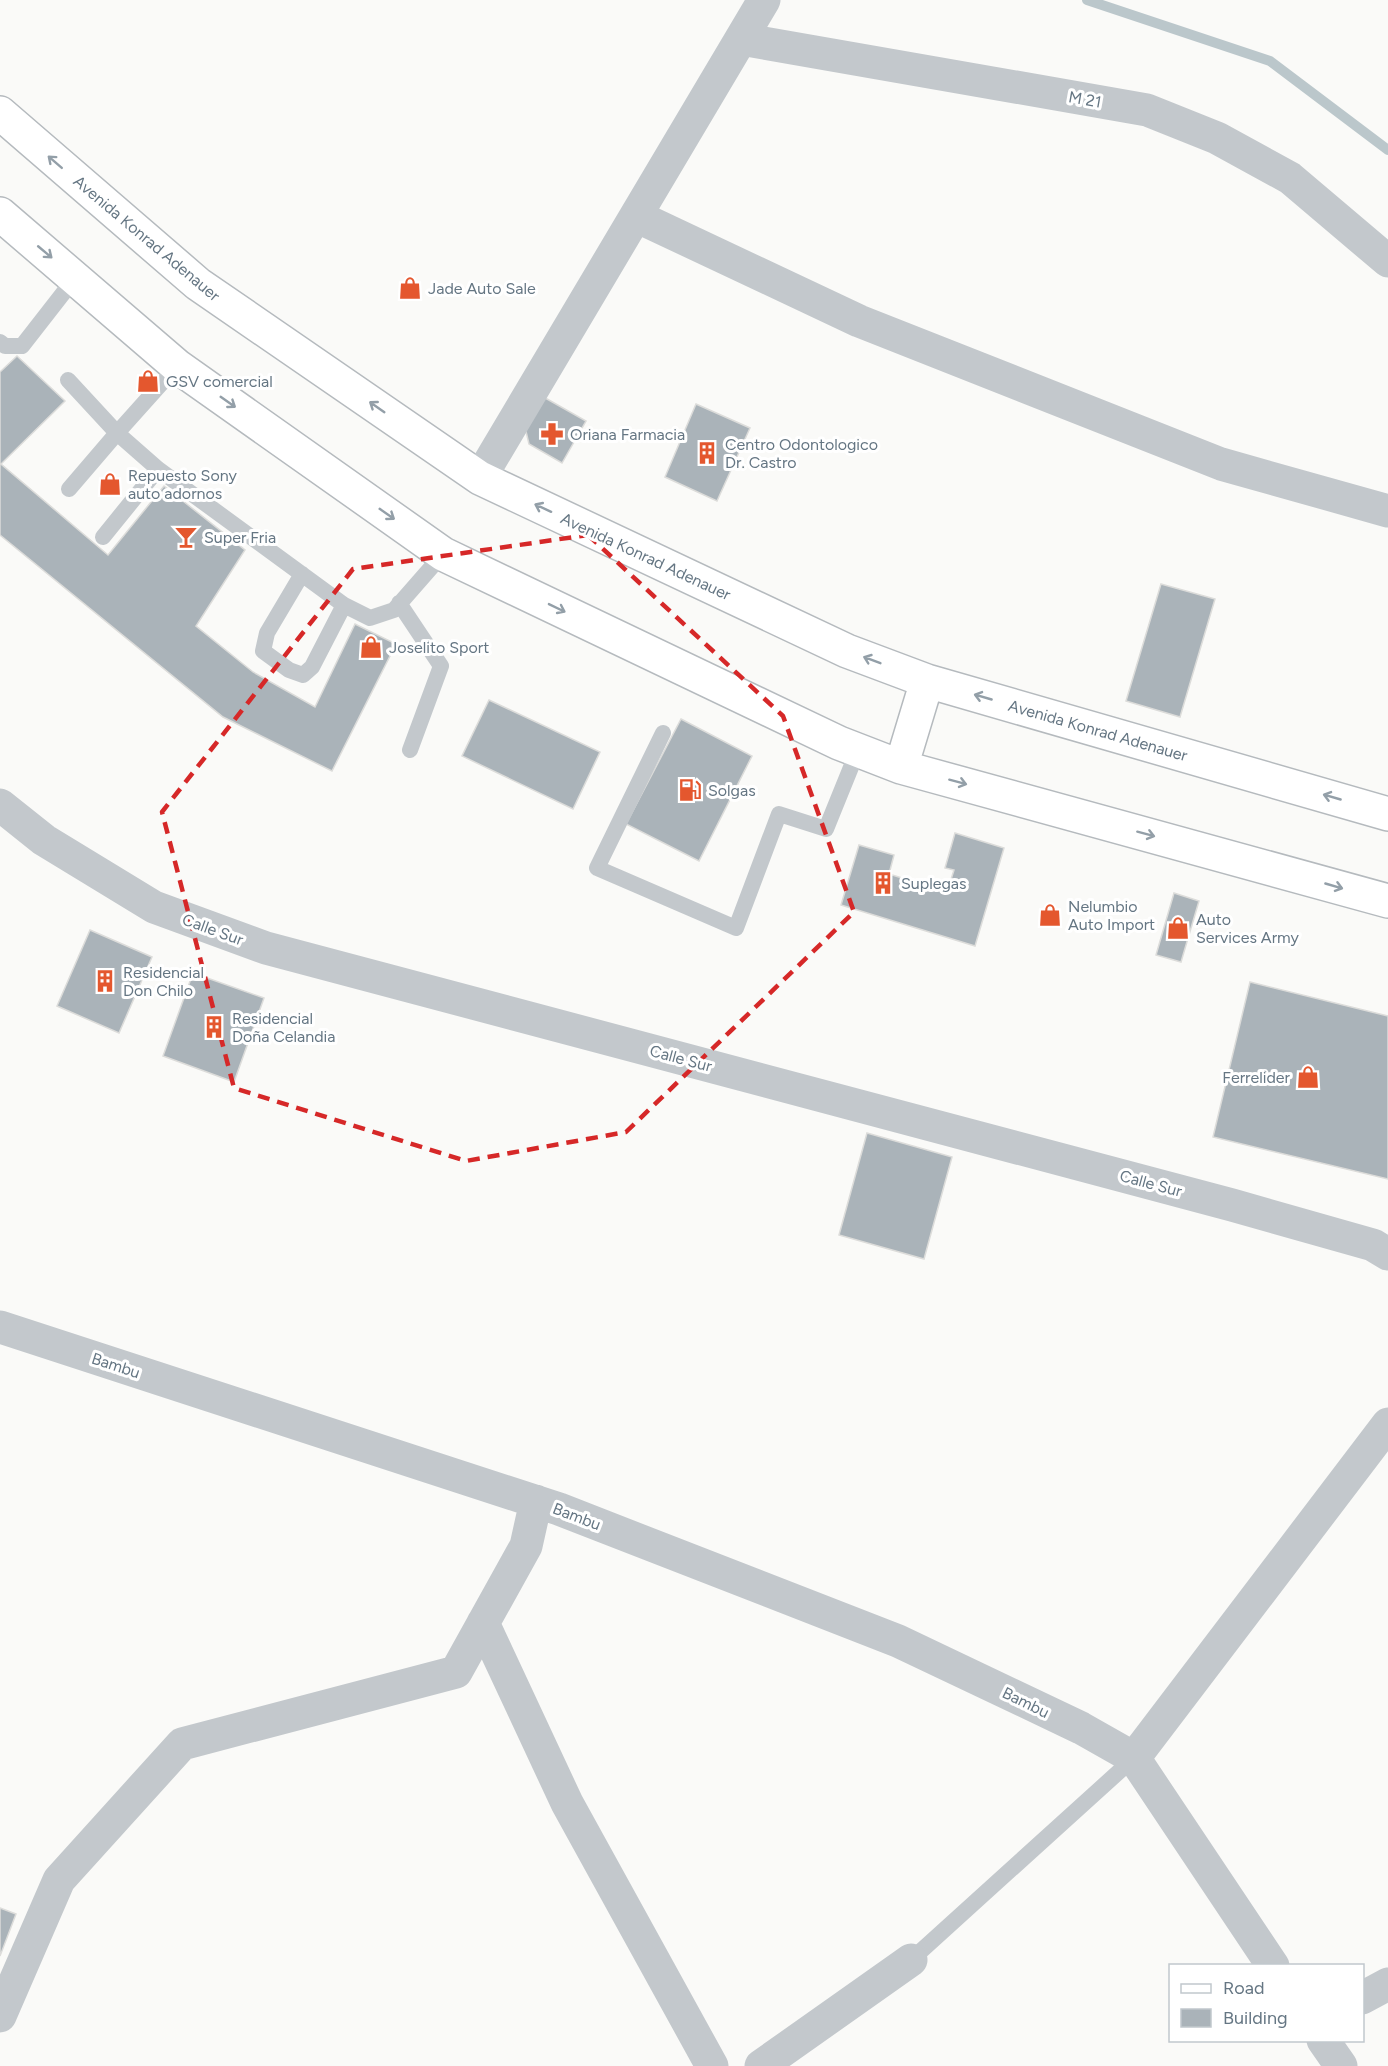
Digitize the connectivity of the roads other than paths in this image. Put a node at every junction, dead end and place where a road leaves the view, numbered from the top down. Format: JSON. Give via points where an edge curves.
{"nodes":[{"id":1,"x":764,"y":0,"type":"edge"},
{"id":2,"x":741,"y":39,"type":"junction"},
{"id":3,"x":0,"y":113,"type":"edge"},
{"id":4,"x":0,"y":214,"type":"edge"},
{"id":5,"x":636,"y":216,"type":"junction"},
{"id":6,"x":1388,"y":261,"type":"edge"},
{"id":7,"x":75,"y":278,"type":"junction"},
{"id":8,"x":0,"y":342,"type":"edge"},
{"id":9,"x":177,"y":366,"type":"junction"},
{"id":10,"x":68,"y":380,"type":"dead end"},
{"id":11,"x":117,"y":433,"type":"junction"},
{"id":12,"x":158,"y":469,"type":"junction"},
{"id":13,"x":480,"y":478,"type":"junction"},
{"id":14,"x":69,"y":489,"type":"dead end"},
{"id":15,"x":1388,"y":511,"type":"edge"},
{"id":16,"x":103,"y":537,"type":"dead end"},
{"id":17,"x":443,"y":554,"type":"junction"},
{"id":18,"x":302,"y":574,"type":"junction"},
{"id":19,"x":399,"y":603,"type":"junction"},
{"id":20,"x":344,"y":605,"type":"junction"},
{"id":21,"x":927,"y":681,"type":"junction"},
{"id":22,"x":663,"y":733,"type":"dead end"},
{"id":23,"x":410,"y":750,"type":"dead end"},
{"id":24,"x":858,"y":750,"type":"junction"},
{"id":25,"x":901,"y":766,"type":"junction"},
{"id":26,"x":0,"y":805,"type":"edge"},
{"id":27,"x":1388,"y":814,"type":"edge"},
{"id":28,"x":1388,"y":901,"type":"edge"},
{"id":29,"x":1388,"y":1254,"type":"edge"},
{"id":30,"x":0,"y":1327,"type":"edge"},
{"id":31,"x":1388,"y":1424,"type":"edge"},
{"id":32,"x":536,"y":1501,"type":"junction"},
{"id":33,"x":483,"y":1623,"type":"junction"},
{"id":34,"x":1134,"y":1758,"type":"junction"},
{"id":35,"x":911,"y":1960,"type":"joint"},
{"id":36,"x":1272,"y":1964,"type":"edge"},
{"id":37,"x":1388,"y":1984,"type":"edge"},
{"id":38,"x":1364,"y":1997,"type":"edge"},
{"id":39,"x":0,"y":2016,"type":"edge"},
{"id":40,"x":1324,"y":2042,"type":"edge"},
{"id":41,"x":712,"y":2066,"type":"edge"},
{"id":42,"x":761,"y":2066,"type":"edge"},
{"id":43,"x":1341,"y":2066,"type":"edge"}],
"edges":[{"from":1,"to":2,"type":"street"},
{"from":2,"to":5,"type":"street"},
{"from":2,"to":6,"type":"street","name":"M 21","via":[[1147,110],[1217,138],[1290,178]]},
{"from":13,"to":3,"type":"main road","name":"Avenida Konrad Adenauer","one_way":true,"via":[[198,284]]},
{"from":4,"to":7,"type":"main road","one_way":true},
{"from":5,"to":13,"type":"street"},
{"from":5,"to":15,"type":"street","via":[[859,321],[1221,464]]},
{"from":7,"to":8,"type":"lane","via":[[22,346],[5,346]]},
{"from":7,"to":9,"type":"main road"},
{"from":9,"to":11,"type":"lane"},
{"from":9,"to":17,"type":"main road","one_way":true},
{"from":10,"to":11,"type":"lane"},
{"from":11,"to":12,"type":"lane"},
{"from":11,"to":14,"type":"lane"},
{"from":12,"to":16,"type":"lane"},
{"from":12,"to":18,"type":"lane"},
{"from":21,"to":13,"type":"main road","name":"Avenida Konrad Adenauer","one_way":true,"via":[[847,651]]},
{"from":17,"to":19,"type":"lane"},
{"from":17,"to":24,"type":"main road","one_way":true},
{"from":18,"to":20,"type":"lane"},
{"from":18,"to":20,"type":"lane","via":[[267,633],[263,651],[303,675],[312,667]]},
{"from":19,"to":20,"type":"lane","via":[[394,610],[370,618]]},
{"from":19,"to":23,"type":"lane","via":[[441,666]]},
{"from":21,"to":25,"type":"main road"},
{"from":27,"to":21,"type":"main road","name":"Avenida Konrad Adenauer","one_way":true},
{"from":22,"to":24,"type":"lane","via":[[597,867],[736,928],[779,814],[826,829]]},
{"from":24,"to":25,"type":"main road"},
{"from":25,"to":28,"type":"main road","one_way":true},
{"from":26,"to":29,"type":"street","name":"Calle Sur","via":[[44,840],[154,907],[266,948],[1232,1204],[1373,1245]]},
{"from":30,"to":32,"type":"street","name":"Bambu"},
{"from":31,"to":34,"type":"street"},
{"from":32,"to":33,"type":"street","via":[[526,1546]]},
{"from":32,"to":34,"type":"street","name":"Bambu","via":[[898,1641],[1081,1728]]},
{"from":33,"to":39,"type":"street","via":[[456,1672],[182,1744],[59,1880]]},
{"from":33,"to":41,"type":"street","via":[[567,1803]]},
{"from":34,"to":35,"type":"lane"},
{"from":34,"to":36,"type":"street"},
{"from":35,"to":42,"type":"street"},
{"from":37,"to":38,"type":"street"},
{"from":40,"to":43,"type":"street"}]}
